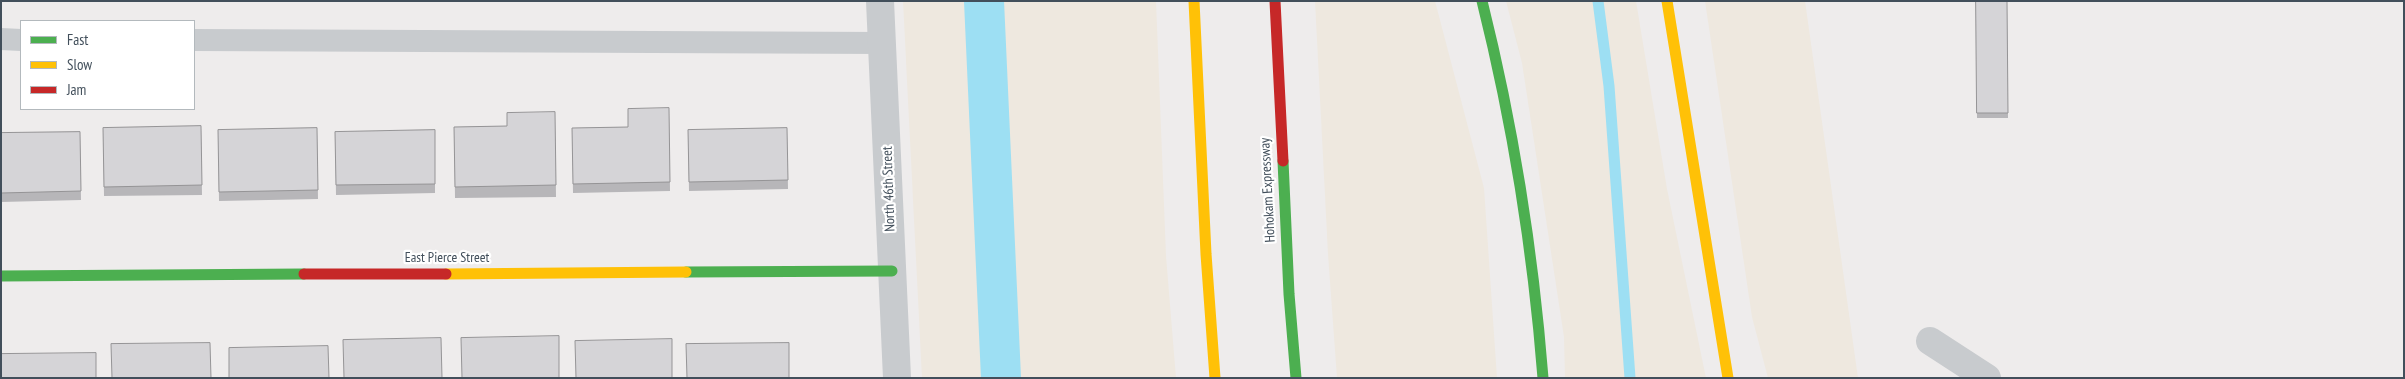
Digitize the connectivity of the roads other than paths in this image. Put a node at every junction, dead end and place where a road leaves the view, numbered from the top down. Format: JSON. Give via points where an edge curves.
{"nodes":[{"id":1,"x":880,"y":1,"type":"edge"},
{"id":2,"x":1194,"y":1,"type":"edge"},
{"id":3,"x":1275,"y":1,"type":"edge"},
{"id":4,"x":1482,"y":1,"type":"edge"},
{"id":5,"x":1667,"y":1,"type":"edge"},
{"id":6,"x":1,"y":40,"type":"edge"},
{"id":7,"x":20,"y":40,"type":"edge"},
{"id":8,"x":195,"y":40,"type":"edge"},
{"id":9,"x":883,"y":44,"type":"junction"},
{"id":10,"x":892,"y":271,"type":"junction"},
{"id":11,"x":1,"y":276,"type":"edge"},
{"id":12,"x":1930,"y":341,"type":"dead end"},
{"id":13,"x":897,"y":378,"type":"edge"},
{"id":14,"x":1215,"y":378,"type":"edge"},
{"id":15,"x":1296,"y":378,"type":"edge"},
{"id":16,"x":1543,"y":378,"type":"edge"},
{"id":17,"x":1728,"y":378,"type":"edge"},
{"id":18,"x":1987,"y":378,"type":"edge"}],
"edges":[{"from":1,"to":9,"type":"street","name":"North 46th Street"},
{"from":2,"to":14,"type":"main road"},
{"from":3,"to":15,"type":"main road","name":"Hohokam Expressway"},
{"from":4,"to":16,"type":"main road","via":[[1524,199]]},
{"from":5,"to":17,"type":"main road"},
{"from":6,"to":7,"type":"lane"},
{"from":8,"to":9,"type":"lane"},
{"from":9,"to":10,"type":"street","name":"North 46th Street"},
{"from":10,"to":11,"type":"main road","name":"East Pierce Street"},
{"from":10,"to":13,"type":"street","name":"North 46th Street"},
{"from":12,"to":18,"type":"street"}]}
